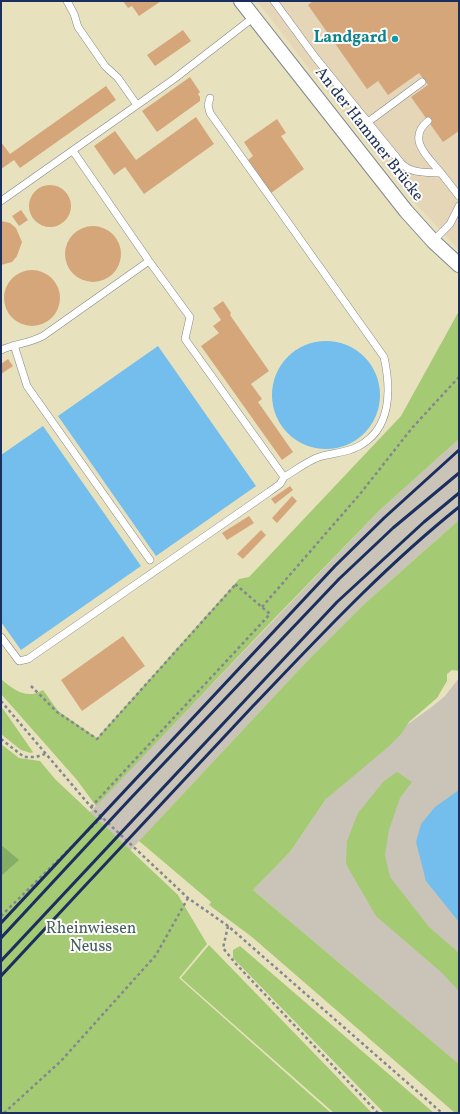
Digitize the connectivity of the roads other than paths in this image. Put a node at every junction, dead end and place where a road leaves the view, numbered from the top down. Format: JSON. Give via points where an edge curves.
{"nodes":[{"id":1,"x":67,"y":1,"type":"edge"},
{"id":2,"x":241,"y":1,"type":"edge"},
{"id":3,"x":274,"y":1,"type":"edge"},
{"id":4,"x":254,"y":17,"type":"junction"},
{"id":5,"x":422,"y":82,"type":"dead end"},
{"id":6,"x":210,"y":98,"type":"dead end"},
{"id":7,"x":137,"y":105,"type":"junction"},
{"id":8,"x":428,"y":121,"type":"dead end"},
{"id":9,"x":368,"y":122,"type":"junction"},
{"id":10,"x":73,"y":151,"type":"junction"},
{"id":11,"x":441,"y":173,"type":"junction"},
{"id":12,"x":459,"y":196,"type":"edge"},
{"id":13,"x":1,"y":201,"type":"edge"},
{"id":14,"x":459,"y":206,"type":"edge"},
{"id":15,"x":433,"y":241,"type":"junction"},
{"id":16,"x":149,"y":261,"type":"junction"},
{"id":17,"x":459,"y":265,"type":"edge"},
{"id":18,"x":14,"y":345,"type":"junction"},
{"id":19,"x":1,"y":350,"type":"edge"},
{"id":20,"x":284,"y":477,"type":"junction"},
{"id":21,"x":150,"y":560,"type":"dead end"},
{"id":22,"x":1,"y":637,"type":"edge"}],
"edges":[{"from":1,"to":7,"type":"lane","via":[[78,27]]},
{"from":2,"to":4,"type":"street","name":"An der Hammer Brücke"},
{"from":3,"to":9,"type":"lane"},
{"from":4,"to":7,"type":"lane"},
{"from":4,"to":15,"type":"street","name":"An der Hammer Brücke","via":[[369,166]]},
{"from":5,"to":9,"type":"lane"},
{"from":6,"to":20,"type":"lane","via":[[210,113],[384,357],[387,370],[389,396],[386,410],[382,423],[373,435],[358,446],[318,458]]},
{"from":7,"to":10,"type":"lane"},
{"from":8,"to":11,"type":"lane","via":[[419,131],[417,138],[419,146]]},
{"from":9,"to":11,"type":"lane","via":[[406,168]]},
{"from":10,"to":13,"type":"lane"},
{"from":10,"to":16,"type":"lane"},
{"from":11,"to":12,"type":"lane"},
{"from":14,"to":15,"type":"lane","via":[[450,224]]},
{"from":15,"to":17,"type":"street","name":"An der Hammer Brücke"},
{"from":16,"to":18,"type":"lane","via":[[43,336],[33,342]]},
{"from":16,"to":20,"type":"lane","via":[[190,317],[185,339]]},
{"from":18,"to":19,"type":"lane"},
{"from":18,"to":21,"type":"lane","via":[[27,386]]},
{"from":20,"to":22,"type":"lane","via":[[280,484],[269,492],[28,659],[19,661]]}]}
